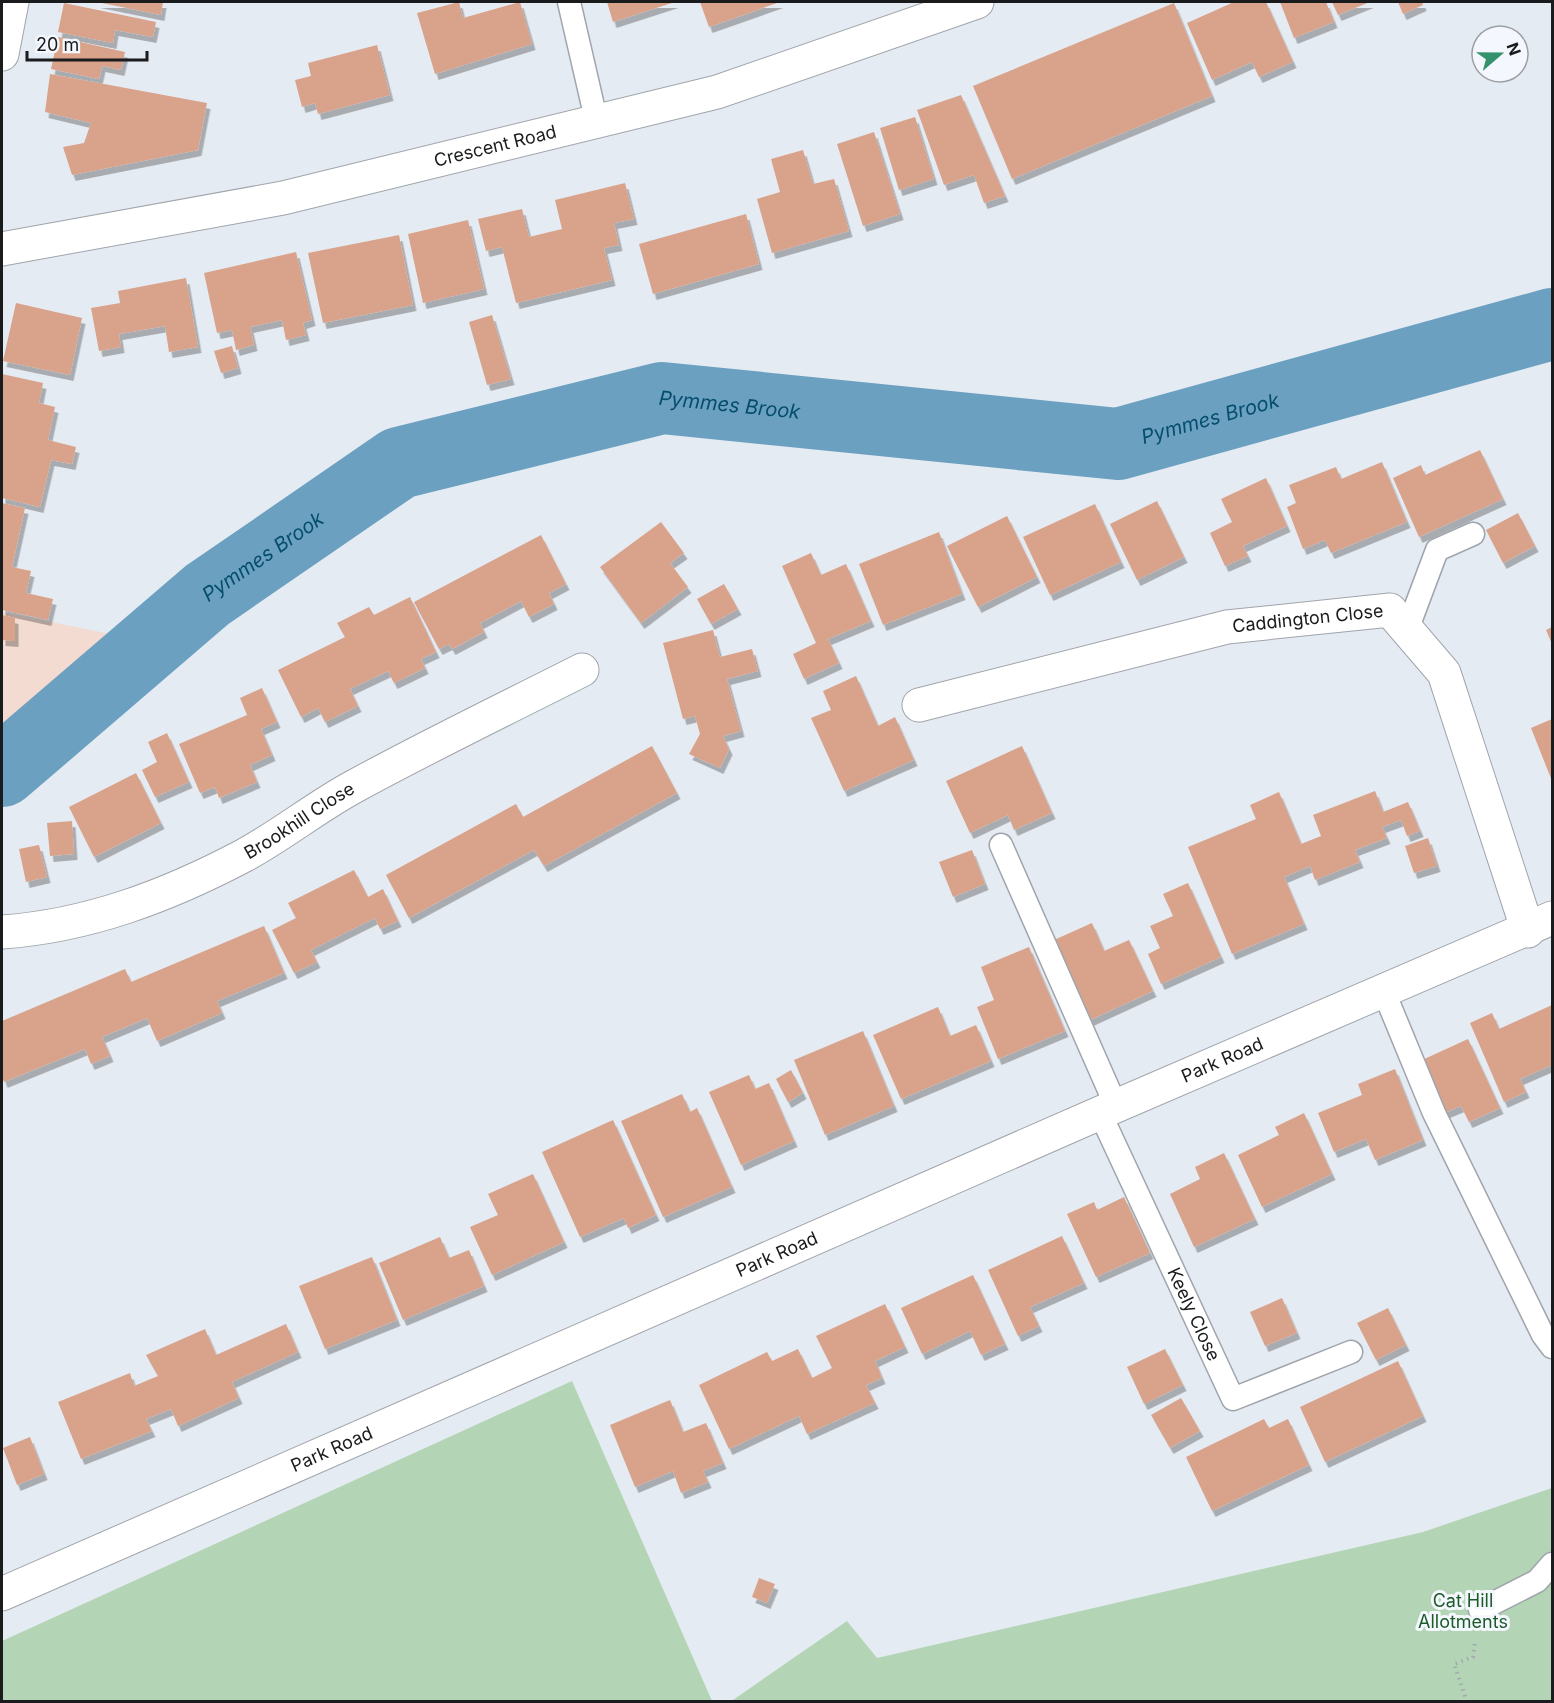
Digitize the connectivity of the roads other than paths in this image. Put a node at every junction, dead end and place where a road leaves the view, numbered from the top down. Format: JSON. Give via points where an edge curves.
{"nodes":[{"id":1,"x":12,"y":2,"type":"edge"},
{"id":2,"x":569,"y":2,"type":"edge"},
{"id":3,"x":977,"y":2,"type":"edge"},
{"id":4,"x":2,"y":54,"type":"edge"},
{"id":5,"x":596,"y":120,"type":"junction"},
{"id":6,"x":2,"y":249,"type":"edge"},
{"id":7,"x":1473,"y":534,"type":"dead end"},
{"id":8,"x":1407,"y":630,"type":"junction"},
{"id":9,"x":582,"y":670,"type":"dead end"},
{"id":10,"x":919,"y":705,"type":"dead end"},
{"id":11,"x":1001,"y":844,"type":"dead end"},
{"id":12,"x":1540,"y":925,"type":"edge"},
{"id":13,"x":2,"y":932,"type":"edge"},
{"id":14,"x":1384,"y":992,"type":"junction"},
{"id":15,"x":1108,"y":1109,"type":"junction"},
{"id":16,"x":1552,"y":1347,"type":"edge"},
{"id":17,"x":1351,"y":1352,"type":"dead end"},
{"id":18,"x":1552,"y":1564,"type":"edge"},
{"id":19,"x":2,"y":1594,"type":"edge"},
{"id":20,"x":1480,"y":1610,"type":"road end"}],
"edges":[{"from":1,"to":4,"type":"street"},
{"from":2,"to":5,"type":"lane"},
{"from":3,"to":5,"type":"street","name":"Crescent Road","via":[[717,92]]},
{"from":5,"to":6,"type":"street","name":"Crescent Road","via":[[283,198]]},
{"from":7,"to":8,"type":"lane","via":[[1437,550]]},
{"from":8,"to":10,"type":"street","name":"Caddington Close","via":[[1390,610],[1227,627]]},
{"from":8,"to":12,"type":"street","name":"Caddington Close","via":[[1444,673]]},
{"from":9,"to":13,"type":"street","name":"Brookhill Close","via":[[353,787],[244,856],[178,886],[93,918]]},
{"from":11,"to":15,"type":"lane"},
{"from":12,"to":14,"type":"street","name":"Park Road"},
{"from":14,"to":15,"type":"street","name":"Park Road"},
{"from":14,"to":16,"type":"lane","via":[[1434,1113]]},
{"from":15,"to":17,"type":"lane","name":"Keely Close","via":[[1233,1399]]},
{"from":15,"to":19,"type":"street","name":"Park Road"},
{"from":18,"to":20,"type":"lane","via":[[1537,1581]]}]}
